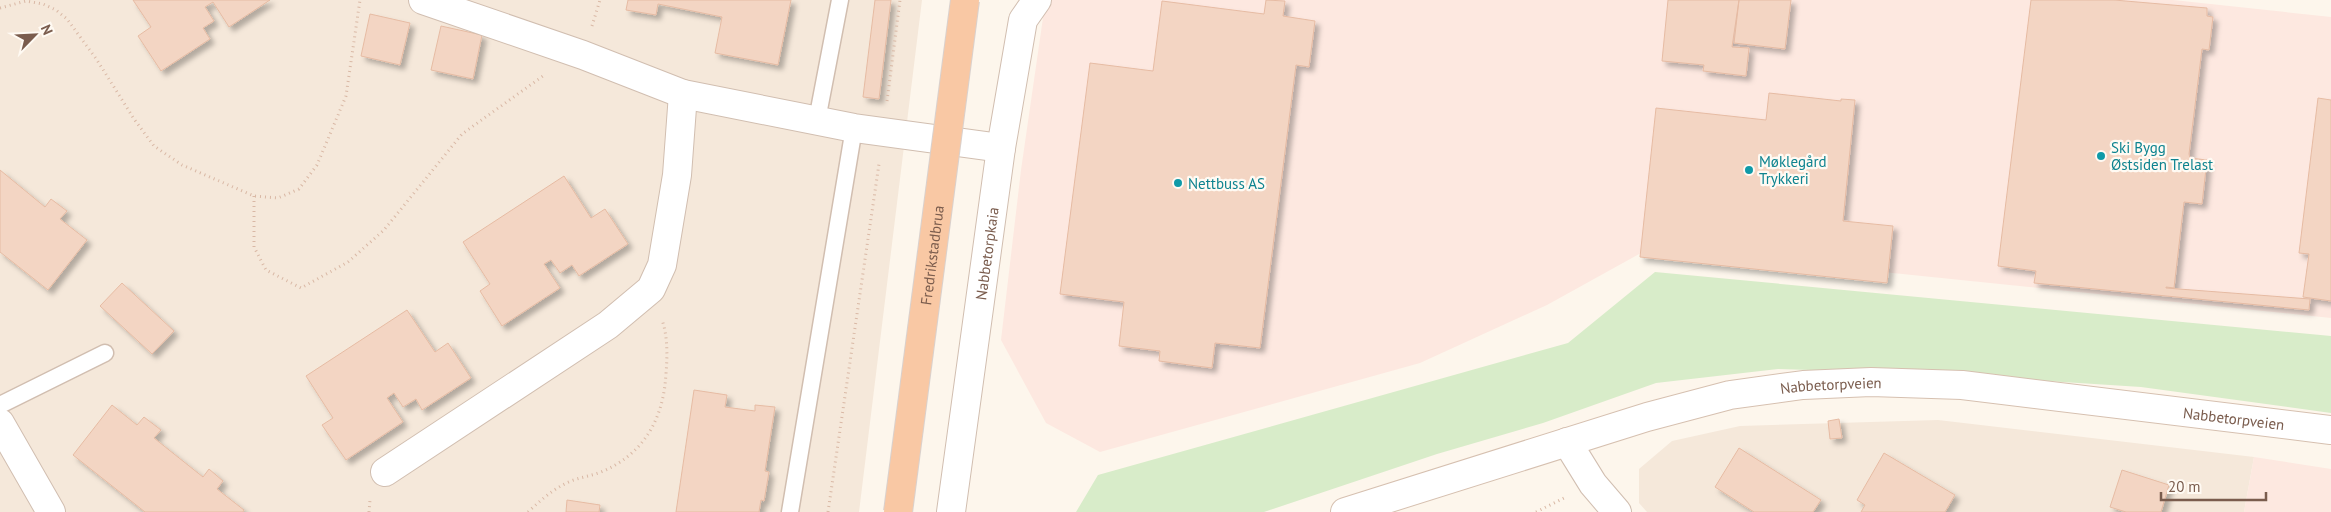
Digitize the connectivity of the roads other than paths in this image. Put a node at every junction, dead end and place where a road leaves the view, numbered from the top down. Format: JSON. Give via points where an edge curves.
{"nodes":[{"id":1,"x":423,"y":0,"type":"edge"},
{"id":2,"x":840,"y":0,"type":"edge"},
{"id":3,"x":965,"y":0,"type":"edge"},
{"id":4,"x":1037,"y":0,"type":"edge"},
{"id":5,"x":683,"y":94,"type":"junction"},
{"id":6,"x":817,"y":120,"type":"junction"},
{"id":7,"x":854,"y":128,"type":"junction"},
{"id":8,"x":1001,"y":148,"type":"junction"},
{"id":9,"x":105,"y":353,"type":"dead end"},
{"id":10,"x":0,"y":405,"type":"edge"},
{"id":11,"x":0,"y":423,"type":"edge"},
{"id":12,"x":2331,"y":430,"type":"edge"},
{"id":13,"x":1567,"y":442,"type":"junction"},
{"id":14,"x":385,"y":472,"type":"dead end"},
{"id":15,"x":50,"y":512,"type":"edge"},
{"id":16,"x":790,"y":512,"type":"edge"},
{"id":17,"x":898,"y":512,"type":"edge"},
{"id":18,"x":951,"y":512,"type":"edge"},
{"id":19,"x":1345,"y":512,"type":"edge"},
{"id":20,"x":1616,"y":512,"type":"edge"}],
"edges":[{"from":1,"to":5,"type":"street","via":[[583,55]]},
{"from":2,"to":6,"type":"lane"},
{"from":3,"to":17,"type":"highway","name":"Fredrikstadbrua","bridge":true},
{"from":4,"to":8,"type":"street","name":"Nabbetorpkaia","via":[[1024,20]]},
{"from":5,"to":6,"type":"street"},
{"from":5,"to":14,"type":"street","via":[[677,175],[662,265],[651,289],[608,325]]},
{"from":6,"to":7,"type":"street"},
{"from":7,"to":8,"type":"street"},
{"from":7,"to":16,"type":"lane"},
{"from":8,"to":18,"type":"street","name":"Nabbetorpkaia"},
{"from":9,"to":10,"type":"lane"},
{"from":11,"to":15,"type":"street"},
{"from":12,"to":13,"type":"street","name":"Nabbetorpveien","via":[[1962,385],[1871,382],[1803,385],[1730,395],[1647,416]]},
{"from":13,"to":19,"type":"street","name":"Nabbetorpveien"},
{"from":13,"to":20,"type":"street","via":[[1593,484]]}]}
